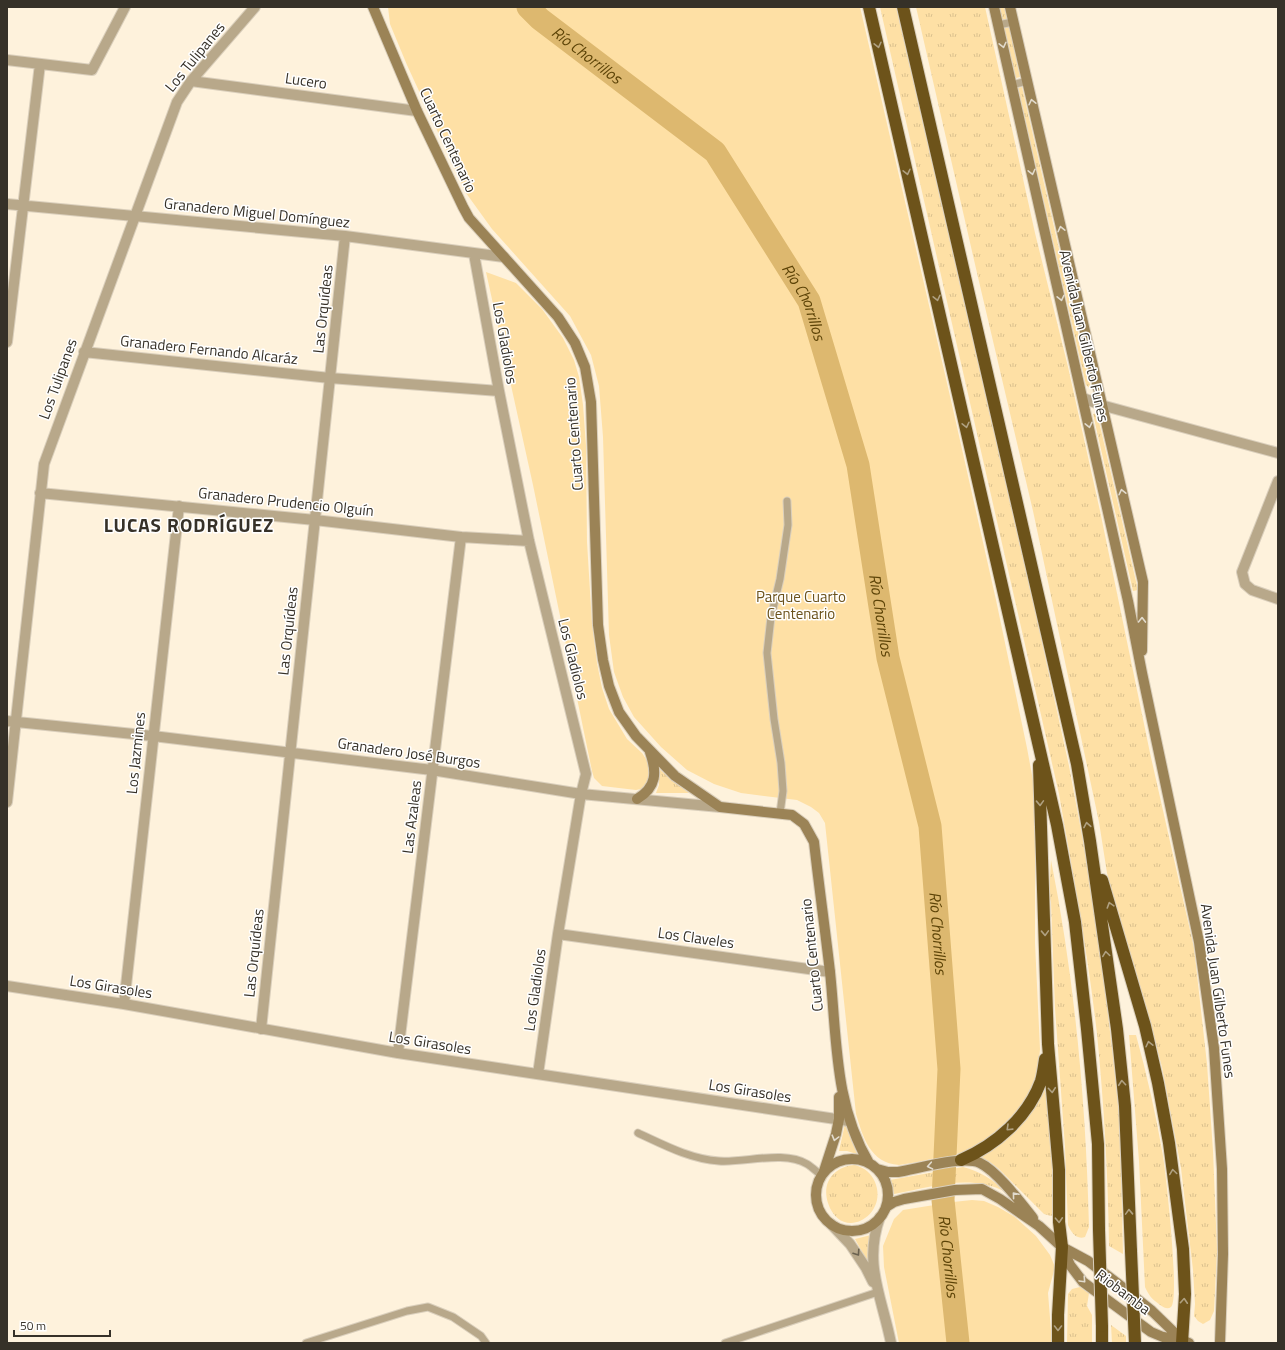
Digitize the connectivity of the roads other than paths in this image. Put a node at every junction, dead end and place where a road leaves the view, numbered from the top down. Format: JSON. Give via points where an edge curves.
{"nodes":[{"id":1,"x":125,"y":7,"type":"edge"},
{"id":2,"x":255,"y":7,"type":"edge"},
{"id":3,"x":373,"y":7,"type":"edge"},
{"id":4,"x":380,"y":7,"type":"edge"},
{"id":5,"x":869,"y":7,"type":"edge"},
{"id":6,"x":903,"y":7,"type":"edge"},
{"id":7,"x":994,"y":7,"type":"edge"},
{"id":8,"x":1010,"y":7,"type":"edge"},
{"id":9,"x":1013,"y":22,"type":"junction"},
{"id":10,"x":381,"y":24,"type":"junction"},
{"id":11,"x":998,"y":25,"type":"junction"},
{"id":12,"x":7,"y":60,"type":"edge"},
{"id":13,"x":40,"y":64,"type":"junction"},
{"id":14,"x":191,"y":81,"type":"junction"},
{"id":15,"x":1027,"y":81,"type":"junction"},
{"id":16,"x":1012,"y":85,"type":"junction"},
{"id":17,"x":417,"y":111,"type":"junction"},
{"id":18,"x":7,"y":204,"type":"edge"},
{"id":19,"x":23,"y":205,"type":"junction"},
{"id":20,"x":135,"y":216,"type":"junction"},
{"id":21,"x":345,"y":236,"type":"junction"},
{"id":22,"x":474,"y":254,"type":"junction"},
{"id":23,"x":504,"y":257,"type":"junction"},
{"id":24,"x":7,"y":342,"type":"edge"},
{"id":25,"x":84,"y":352,"type":"junction"},
{"id":26,"x":330,"y":378,"type":"junction"},
{"id":27,"x":499,"y":391,"type":"junction"},
{"id":28,"x":1083,"y":398,"type":"junction"},
{"id":29,"x":1101,"y":405,"type":"junction"},
{"id":30,"x":1278,"y":453,"type":"edge"},
{"id":31,"x":1278,"y":481,"type":"edge"},
{"id":32,"x":40,"y":493,"type":"junction"},
{"id":33,"x":787,"y":501,"type":"dead end"},
{"id":34,"x":179,"y":506,"type":"junction"},
{"id":35,"x":315,"y":520,"type":"junction"},
{"id":36,"x":461,"y":537,"type":"junction"},
{"id":37,"x":529,"y":541,"type":"junction"},
{"id":38,"x":1278,"y":599,"type":"edge"},
{"id":39,"x":1142,"y":673,"type":"junction"},
{"id":40,"x":12,"y":721,"type":"edge"},
{"id":41,"x":153,"y":736,"type":"junction"},
{"id":42,"x":1037,"y":736,"type":"junction"},
{"id":43,"x":650,"y":750,"type":"junction"},
{"id":44,"x":290,"y":753,"type":"junction"},
{"id":45,"x":432,"y":770,"type":"junction"},
{"id":46,"x":581,"y":794,"type":"junction"},
{"id":47,"x":637,"y":799,"type":"junction"},
{"id":48,"x":7,"y":802,"type":"edge"},
{"id":49,"x":720,"y":807,"type":"junction"},
{"id":50,"x":780,"y":813,"type":"junction"},
{"id":51,"x":804,"y":824,"type":"joint"},
{"id":52,"x":1090,"y":841,"type":"junction"},
{"id":53,"x":558,"y":934,"type":"junction"},
{"id":54,"x":830,"y":972,"type":"junction"},
{"id":55,"x":7,"y":986,"type":"edge"},
{"id":56,"x":124,"y":1004,"type":"junction"},
{"id":57,"x":261,"y":1029,"type":"junction"},
{"id":58,"x":1048,"y":1044,"type":"junction"},
{"id":59,"x":398,"y":1053,"type":"junction"},
{"id":60,"x":538,"y":1074,"type":"junction"},
{"id":61,"x":844,"y":1120,"type":"junction"},
{"id":62,"x":638,"y":1133,"type":"dead end"},
{"id":63,"x":961,"y":1160,"type":"junction"},
{"id":64,"x":873,"y":1166,"type":"junction"},
{"id":65,"x":823,"y":1173,"type":"junction"},
{"id":66,"x":886,"y":1207,"type":"junction"},
{"id":67,"x":880,"y":1217,"type":"junction"},
{"id":68,"x":831,"y":1224,"type":"junction"},
{"id":69,"x":1039,"y":1226,"type":"junction"},
{"id":70,"x":1062,"y":1247,"type":"junction"},
{"id":71,"x":878,"y":1292,"type":"junction"},
{"id":72,"x":1184,"y":1342,"type":"edge"},
{"id":73,"x":306,"y":1343,"type":"edge"},
{"id":74,"x":486,"y":1343,"type":"edge"},
{"id":75,"x":724,"y":1343,"type":"edge"},
{"id":76,"x":891,"y":1343,"type":"edge"},
{"id":77,"x":1058,"y":1343,"type":"edge"},
{"id":78,"x":1102,"y":1343,"type":"edge"},
{"id":79,"x":1134,"y":1343,"type":"edge"},
{"id":80,"x":1220,"y":1343,"type":"edge"}],
"edges":[{"from":1,"to":13,"type":"street","via":[[92,70]]},
{"from":2,"to":14,"type":"street","name":"Los Tulipanes"},
{"from":3,"to":10,"type":"main road","name":"Cuarto Centenario"},
{"from":4,"to":10,"type":"main road","name":"Cuarto Centenario"},
{"from":5,"to":42,"type":"highway","one_way":true},
{"from":52,"to":6,"type":"highway","one_way":true,"via":[[1077,764]]},
{"from":7,"to":11,"type":"main road","name":"Avenida Juan Gilberto Funes"},
{"from":8,"to":9,"type":"main road","name":"Avenida Juan Gilberto Funes"},
{"from":9,"to":11,"type":"lane"},
{"from":9,"to":15,"type":"main road","name":"Avenida Juan Gilberto Funes"},
{"from":10,"to":17,"type":"main road","name":"Cuarto Centenario"},
{"from":11,"to":16,"type":"main road","name":"Avenida Juan Gilberto Funes","one_way":true},
{"from":12,"to":13,"type":"street"},
{"from":13,"to":19,"type":"street"},
{"from":14,"to":17,"type":"street","name":"Lucero"},
{"from":14,"to":20,"type":"street","name":"Los Tulipanes","via":[[177,102]]},
{"from":15,"to":16,"type":"lane"},
{"from":29,"to":15,"type":"main road","name":"Avenida Juan Gilberto Funes","one_way":true},
{"from":16,"to":28,"type":"main road","name":"Avenida Juan Gilberto Funes","one_way":true},
{"from":17,"to":23,"type":"main road","name":"Cuarto Centenario","via":[[469,218]]},
{"from":18,"to":19,"type":"street","name":"Granadero Miguel Domínguez"},
{"from":19,"to":20,"type":"street","name":"Granadero Miguel Domínguez"},
{"from":19,"to":24,"type":"street"},
{"from":20,"to":21,"type":"street","name":"Granadero Miguel Domínguez"},
{"from":20,"to":25,"type":"street","name":"Los Tulipanes"},
{"from":21,"to":22,"type":"street","name":"Granadero Miguel Domínguez"},
{"from":21,"to":26,"type":"street","name":"Las Orquídeas"},
{"from":22,"to":23,"type":"street","name":"Granadero Miguel Domínguez"},
{"from":22,"to":27,"type":"street","name":"Los Gladiolos"},
{"from":23,"to":43,"type":"main road","name":"Cuarto Centenario","via":[[558,317],[575,343],[585,367],[590,402],[598,625],[603,660],[619,712]]},
{"from":25,"to":26,"type":"street","name":"Granadero Fernando Alcaráz"},
{"from":25,"to":32,"type":"street","name":"Los Tulipanes","via":[[44,464]]},
{"from":26,"to":27,"type":"street","name":"Granadero Fernando Alcaráz"},
{"from":26,"to":35,"type":"street","name":"Las Orquídeas"},
{"from":27,"to":37,"type":"street","name":"Los Gladiolos"},
{"from":28,"to":29,"type":"street"},
{"from":28,"to":39,"type":"main road","name":"Avenida Juan Gilberto Funes","one_way":true},
{"from":29,"to":30,"type":"street"},
{"from":39,"to":29,"type":"main road","name":"Avenida Juan Gilberto Funes","one_way":true,"via":[[1143,582]]},
{"from":31,"to":38,"type":"street","via":[[1242,572],[1245,584],[1252,590]]},
{"from":32,"to":34,"type":"street","name":"Granadero Prudencio Olguín"},
{"from":32,"to":40,"type":"street","name":"Los Tulipanes"},
{"from":33,"to":50,"type":"lane","via":[[788,525],[767,653],[781,762],[783,791]]},
{"from":34,"to":35,"type":"street","name":"Granadero Prudencio Olguín"},
{"from":34,"to":41,"type":"street","name":"Los Jazmines"},
{"from":35,"to":36,"type":"street","name":"Granadero Prudencio Olguín"},
{"from":35,"to":44,"type":"street","name":"Las Orquídeas"},
{"from":36,"to":37,"type":"street","name":"Granadero Prudencio Olguín"},
{"from":36,"to":45,"type":"street","name":"Las Azaleas"},
{"from":37,"to":46,"type":"street","name":"Los Gladiolos","via":[[586,774]]},
{"from":39,"to":80,"type":"main road","name":"Avenida Juan Gilberto Funes","via":[[1199,942],[1214,1048],[1222,1176]]},
{"from":40,"to":41,"type":"street","name":"Granadero José Burgos"},
{"from":40,"to":48,"type":"street","name":"Los Tulipanes"},
{"from":41,"to":44,"type":"street","name":"Granadero José Burgos"},
{"from":41,"to":56,"type":"street","name":"Los Jazmines"},
{"from":42,"to":58,"type":"highway","one_way":true},
{"from":42,"to":78,"type":"highway","bridge":true,"via":[[1075,922],[1098,1144]]},
{"from":43,"to":47,"type":"main road","via":[[655,770],[653,781],[649,789]]},
{"from":43,"to":49,"type":"main road","name":"Cuarto Centenario","via":[[675,776]]},
{"from":44,"to":45,"type":"street","name":"Granadero José Burgos"},
{"from":44,"to":57,"type":"street","name":"Las Orquídeas"},
{"from":45,"to":46,"type":"street","name":"Granadero José Burgos"},
{"from":45,"to":59,"type":"street","name":"Las Azaleas"},
{"from":46,"to":47,"type":"street","name":"Granadero José Burgos"},
{"from":46,"to":53,"type":"street","name":"Los Gladiolos"},
{"from":47,"to":49,"type":"street","name":"Granadero José Burgos"},
{"from":49,"to":50,"type":"main road","name":"Granadero José Burgos"},
{"from":50,"to":51,"type":"main road","name":"Granadero José Burgos","via":[[792,815]]},
{"from":51,"to":54,"type":"main road","name":"Cuarto Centenario","via":[[814,842]]},
{"from":72,"to":52,"type":"highway","one_way":true,"via":[[1183,1249],[1158,1083],[1142,1018]]},
{"from":79,"to":52,"type":"highway","one_way":true,"bridge":true,"via":[[1124,1106],[1118,1030]]},
{"from":53,"to":54,"type":"street","name":"Los Claveles"},
{"from":53,"to":60,"type":"street","name":"Los Gladiolos"},
{"from":54,"to":61,"type":"main road","name":"Cuarto Centenario"},
{"from":55,"to":56,"type":"street","name":"Los Girasoles"},
{"from":56,"to":57,"type":"street","name":"Los Girasoles"},
{"from":57,"to":59,"type":"street","name":"Los Girasoles"},
{"from":58,"to":63,"type":"highway","one_way":true,"via":[[1041,1080],[1026,1109],[1011,1127],[980,1152]]},
{"from":58,"to":70,"type":"highway","one_way":true,"via":[[1059,1170],[1059,1222]]},
{"from":59,"to":60,"type":"street","name":"Los Girasoles"},
{"from":60,"to":61,"type":"street","name":"Los Girasoles"},
{"from":61,"to":64,"type":"main road","name":"Cuarto Centenario"},
{"from":61,"to":65,"type":"main road","name":"Cuarto Centenario","one_way":true},
{"from":62,"to":65,"type":"lane","via":[[688,1155],[719,1161],[795,1159]]},
{"from":63,"to":64,"type":"main road","one_way":true,"via":[[898,1172],[888,1172]]},
{"from":69,"to":63,"type":"main road","name":"Riobamba","one_way":true,"via":[[1013,1192],[993,1173],[980,1163]]},
{"from":64,"to":65,"type":"main road","via":[[858,1159],[848,1159],[837,1162]]},
{"from":64,"to":66,"type":"main road","via":[[883,1177],[887,1187]]},
{"from":65,"to":68,"type":"main road","via":[[816,1196],[818,1207]]},
{"from":66,"to":67,"type":"main road"},
{"from":66,"to":69,"type":"main road","name":"Riobamba","via":[[904,1199],[955,1190],[982,1189]]},
{"from":67,"to":68,"type":"main road","via":[[868,1227],[859,1230],[840,1229]]},
{"from":67,"to":71,"type":"street","via":[[874,1234],[872,1253]]},
{"from":68,"to":71,"type":"street","one_way":true,"via":[[858,1255]]},
{"from":69,"to":70,"type":"main road","name":"Riobamba"},
{"from":70,"to":72,"type":"main road","name":"Riobamba","via":[[1088,1261],[1117,1282]]},
{"from":70,"to":72,"type":"main road","name":"Riobamba","one_way":true,"via":[[1070,1265],[1083,1282],[1151,1332]]},
{"from":70,"to":77,"type":"highway","one_way":true},
{"from":71,"to":75,"type":"lane"},
{"from":71,"to":76,"type":"street"},
{"from":73,"to":74,"type":"lane","via":[[407,1311],[428,1307],[453,1317],[481,1336]]}]}
